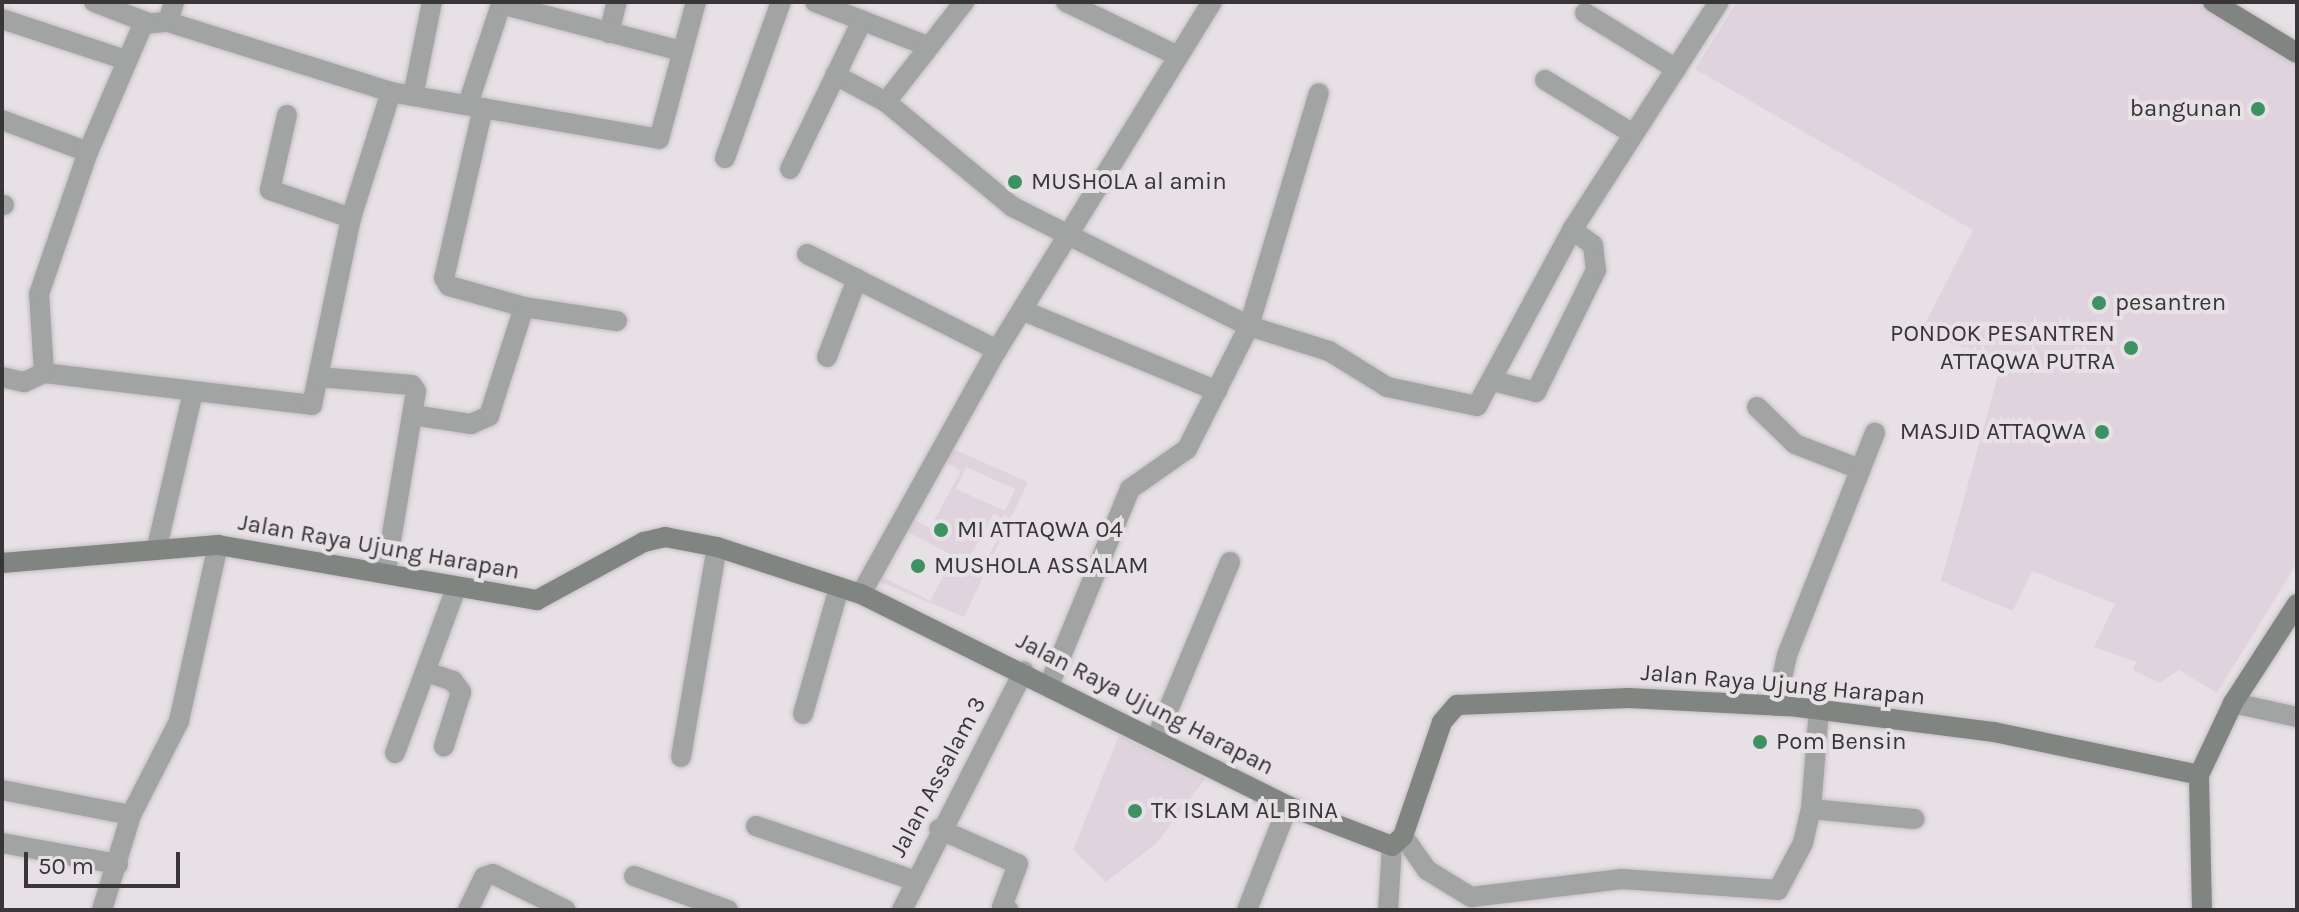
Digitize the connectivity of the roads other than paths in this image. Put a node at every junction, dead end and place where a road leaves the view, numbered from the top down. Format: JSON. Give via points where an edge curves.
{"nodes":[{"id":1,"x":94,"y":2,"type":"edge"},
{"id":2,"x":431,"y":2,"type":"edge"},
{"id":3,"x":617,"y":2,"type":"edge"},
{"id":4,"x":696,"y":2,"type":"edge"},
{"id":5,"x":781,"y":2,"type":"edge"},
{"id":6,"x":815,"y":2,"type":"edge"},
{"id":7,"x":964,"y":2,"type":"edge"},
{"id":8,"x":1066,"y":2,"type":"edge"},
{"id":9,"x":1212,"y":2,"type":"edge"},
{"id":10,"x":2213,"y":2,"type":"edge"},
{"id":11,"x":1715,"y":3,"type":"edge"},
{"id":12,"x":562,"y":11,"type":"edge"},
{"id":13,"x":171,"y":12,"type":"edge"},
{"id":14,"x":1585,"y":13,"type":"dead end"},
{"id":15,"x":2,"y":19,"type":"edge"},
{"id":16,"x":862,"y":21,"type":"junction"},
{"id":17,"x":146,"y":22,"type":"junction"},
{"id":18,"x":609,"y":33,"type":"junction"},
{"id":19,"x":927,"y":46,"type":"junction"},
{"id":20,"x":682,"y":51,"type":"junction"},
{"id":21,"x":2297,"y":53,"type":"edge"},
{"id":22,"x":1176,"y":55,"type":"junction"},
{"id":23,"x":123,"y":59,"type":"junction"},
{"id":24,"x":1676,"y":69,"type":"junction"},
{"id":25,"x":835,"y":75,"type":"junction"},
{"id":26,"x":1545,"y":80,"type":"dead end"},
{"id":27,"x":391,"y":92,"type":"junction"},
{"id":28,"x":1319,"y":93,"type":"dead end"},
{"id":29,"x":413,"y":96,"type":"junction"},
{"id":30,"x":886,"y":102,"type":"junction"},
{"id":31,"x":475,"y":106,"type":"junction"},
{"id":32,"x":287,"y":115,"type":"dead end"},
{"id":33,"x":2,"y":120,"type":"edge"},
{"id":34,"x":1633,"y":134,"type":"junction"},
{"id":35,"x":88,"y":152,"type":"junction"},
{"id":36,"x":725,"y":158,"type":"dead end"},
{"id":37,"x":790,"y":169,"type":"dead end"},
{"id":38,"x":351,"y":218,"type":"junction"},
{"id":39,"x":1572,"y":230,"type":"junction"},
{"id":40,"x":1067,"y":235,"type":"junction"},
{"id":41,"x":807,"y":254,"type":"dead end"},
{"id":42,"x":857,"y":279,"type":"junction"},
{"id":43,"x":524,"y":307,"type":"junction"},
{"id":44,"x":1024,"y":311,"type":"junction"},
{"id":45,"x":617,"y":321,"type":"dead end"},
{"id":46,"x":1249,"y":326,"type":"junction"},
{"id":47,"x":997,"y":350,"type":"junction"},
{"id":48,"x":827,"y":357,"type":"dead end"},
{"id":49,"x":44,"y":373,"type":"junction"},
{"id":50,"x":2,"y":377,"type":"edge"},
{"id":51,"x":319,"y":377,"type":"junction"},
{"id":52,"x":1493,"y":381,"type":"junction"},
{"id":53,"x":1217,"y":391,"type":"junction"},
{"id":54,"x":192,"y":396,"type":"junction"},
{"id":55,"x":1757,"y":407,"type":"dead end"},
{"id":56,"x":413,"y":415,"type":"junction"},
{"id":57,"x":1875,"y":433,"type":"dead end"},
{"id":58,"x":1857,"y":468,"type":"junction"},
{"id":59,"x":218,"y":545,"type":"junction"},
{"id":60,"x":157,"y":547,"type":"junction"},
{"id":61,"x":717,"y":547,"type":"junction"},
{"id":62,"x":1230,"y":562,"type":"dead end"},
{"id":63,"x":2,"y":563,"type":"edge"},
{"id":64,"x":386,"y":571,"type":"junction"},
{"id":65,"x":456,"y":588,"type":"junction"},
{"id":66,"x":839,"y":588,"type":"junction"},
{"id":67,"x":861,"y":594,"type":"junction"},
{"id":68,"x":2297,"y":604,"type":"edge"},
{"id":69,"x":1024,"y":671,"type":"junction"},
{"id":70,"x":426,"y":672,"type":"junction"},
{"id":71,"x":1050,"y":683,"type":"junction"},
{"id":72,"x":2233,"y":703,"type":"junction"},
{"id":73,"x":1776,"y":706,"type":"junction"},
{"id":74,"x":1819,"y":710,"type":"junction"},
{"id":75,"x":803,"y":714,"type":"dead end"},
{"id":76,"x":2297,"y":717,"type":"edge"},
{"id":77,"x":1156,"y":739,"type":"junction"},
{"id":78,"x":444,"y":746,"type":"dead end"},
{"id":79,"x":395,"y":753,"type":"dead end"},
{"id":80,"x":681,"y":757,"type":"dead end"},
{"id":81,"x":2199,"y":775,"type":"junction"},
{"id":82,"x":2,"y":790,"type":"edge"},
{"id":83,"x":1288,"y":806,"type":"junction"},
{"id":84,"x":1811,"y":809,"type":"junction"},
{"id":85,"x":131,"y":815,"type":"junction"},
{"id":86,"x":1915,"y":819,"type":"dead end"},
{"id":87,"x":756,"y":826,"type":"dead end"},
{"id":88,"x":939,"y":829,"type":"junction"},
{"id":89,"x":1398,"y":841,"type":"junction"},
{"id":90,"x":2,"y":843,"type":"edge"},
{"id":91,"x":118,"y":864,"type":"junction"},
{"id":92,"x":634,"y":876,"type":"dead end"},
{"id":93,"x":913,"y":880,"type":"junction"},
{"id":94,"x":1778,"y":890,"type":"junction"},
{"id":95,"x":538,"y":904,"type":"edge"},
{"id":96,"x":102,"y":910,"type":"edge"},
{"id":97,"x":468,"y":910,"type":"edge"},
{"id":98,"x":566,"y":910,"type":"edge"},
{"id":99,"x":728,"y":910,"type":"edge"},
{"id":100,"x":902,"y":910,"type":"edge"},
{"id":101,"x":1008,"y":910,"type":"edge"},
{"id":102,"x":1247,"y":910,"type":"edge"},
{"id":103,"x":1388,"y":910,"type":"edge"},
{"id":104,"x":1769,"y":910,"type":"edge"},
{"id":105,"x":2202,"y":910,"type":"edge"}],
"edges":[{"from":1,"to":17,"type":"street"},
{"from":2,"to":29,"type":"street"},
{"from":3,"to":18,"type":"street"},
{"from":4,"to":20,"type":"street"},
{"from":5,"to":36,"type":"street"},
{"from":6,"to":16,"type":"street"},
{"from":7,"to":19,"type":"street"},
{"from":8,"to":22,"type":"street"},
{"from":9,"to":22,"type":"street"},
{"from":10,"to":21,"type":"street"},
{"from":11,"to":24,"type":"street"},
{"from":12,"to":18,"type":"street"},
{"from":12,"to":31,"type":"street","via":[[498,5]]},
{"from":13,"to":17,"type":"street"},
{"from":13,"to":27,"type":"street"},
{"from":14,"to":24,"type":"street"},
{"from":15,"to":23,"type":"street"},
{"from":16,"to":19,"type":"street"},
{"from":16,"to":25,"type":"street"},
{"from":17,"to":23,"type":"street"},
{"from":18,"to":20,"type":"street"},
{"from":19,"to":30,"type":"street"},
{"from":20,"to":31,"type":"street","via":[[656,140]]},
{"from":22,"to":40,"type":"street"},
{"from":23,"to":35,"type":"street"},
{"from":24,"to":34,"type":"street"},
{"from":25,"to":30,"type":"street"},
{"from":25,"to":37,"type":"street"},
{"from":26,"to":34,"type":"street"},
{"from":27,"to":29,"type":"street"},
{"from":27,"to":38,"type":"street"},
{"from":28,"to":46,"type":"street"},
{"from":29,"to":31,"type":"street"},
{"from":30,"to":40,"type":"street","via":[[983,187]]},
{"from":31,"to":43,"type":"street","via":[[444,278],[449,286]]},
{"from":32,"to":38,"type":"street","via":[[270,190]]},
{"from":33,"to":35,"type":"street"},
{"from":34,"to":39,"type":"street"},
{"from":35,"to":49,"type":"street","via":[[39,294]]},
{"from":38,"to":51,"type":"street"},
{"from":39,"to":52,"type":"street"},
{"from":39,"to":52,"type":"street","via":[[1593,245],[1596,270],[1536,392]]},
{"from":40,"to":44,"type":"street"},
{"from":40,"to":46,"type":"street"},
{"from":41,"to":42,"type":"street"},
{"from":42,"to":47,"type":"street"},
{"from":42,"to":48,"type":"street"},
{"from":43,"to":45,"type":"street"},
{"from":43,"to":56,"type":"street","via":[[489,416],[471,424]]},
{"from":44,"to":47,"type":"street"},
{"from":44,"to":53,"type":"street"},
{"from":46,"to":52,"type":"street","via":[[1329,351],[1387,387],[1443,403],[1477,406]]},
{"from":46,"to":53,"type":"street"},
{"from":47,"to":67,"type":"street"},
{"from":49,"to":50,"type":"street","via":[[24,382]]},
{"from":49,"to":54,"type":"street"},
{"from":51,"to":54,"type":"street","via":[[305,409]]},
{"from":51,"to":56,"type":"street","via":[[412,385]]},
{"from":53,"to":71,"type":"street","via":[[1187,449],[1130,489]]},
{"from":54,"to":60,"type":"street"},
{"from":55,"to":58,"type":"street","via":[[1795,444]]},
{"from":56,"to":64,"type":"street"},
{"from":57,"to":58,"type":"street"},
{"from":58,"to":73,"type":"street","via":[[1787,655]]},
{"from":59,"to":60,"type":"street","name":"Jalan Raya Ujung Harapan"},
{"from":59,"to":64,"type":"street","name":"Jalan Raya Ujung Harapan"},
{"from":59,"to":85,"type":"street","via":[[179,721]]},
{"from":60,"to":63,"type":"street","name":"Jalan Raya Ujung Harapan"},
{"from":61,"to":65,"type":"street","name":"Jalan Raya Ujung Harapan","via":[[665,537],[644,542],[537,600]]},
{"from":61,"to":66,"type":"street","name":"Jalan Raya Ujung Harapan"},
{"from":61,"to":80,"type":"street"},
{"from":62,"to":77,"type":"street"},
{"from":64,"to":65,"type":"street","name":"Jalan Raya Ujung Harapan"},
{"from":65,"to":70,"type":"street"},
{"from":66,"to":67,"type":"street","name":"Jalan Raya Ujung Harapan"},
{"from":66,"to":75,"type":"street"},
{"from":67,"to":69,"type":"street","name":"Jalan Raya Ujung Harapan"},
{"from":68,"to":72,"type":"street"},
{"from":69,"to":71,"type":"street","name":"Jalan Raya Ujung Harapan"},
{"from":69,"to":88,"type":"street","name":"Jalan Assalam 3"},
{"from":70,"to":78,"type":"street","via":[[453,681],[461,692]]},
{"from":70,"to":79,"type":"street"},
{"from":71,"to":77,"type":"street","name":"Jalan Raya Ujung Harapan"},
{"from":72,"to":76,"type":"street"},
{"from":72,"to":81,"type":"street"},
{"from":73,"to":74,"type":"street","name":"Jalan Raya Ujung Harapan"},
{"from":73,"to":89,"type":"street","name":"Jalan Raya Ujung Harapan","via":[[1629,698],[1457,705],[1442,722]]},
{"from":74,"to":81,"type":"street","name":"Jalan Raya Ujung Harapan","via":[[1994,732]]},
{"from":74,"to":84,"type":"street"},
{"from":77,"to":83,"type":"street","name":"Jalan Raya Ujung Harapan"},
{"from":81,"to":105,"type":"street"},
{"from":82,"to":85,"type":"street"},
{"from":83,"to":89,"type":"street","name":"Jalan Raya Ujung Harapan"},
{"from":83,"to":102,"type":"street"},
{"from":84,"to":86,"type":"street"},
{"from":84,"to":94,"type":"street","via":[[1803,843]]},
{"from":85,"to":91,"type":"street"},
{"from":87,"to":93,"type":"street"},
{"from":88,"to":93,"type":"street","name":"Jalan Assalam 3"},
{"from":88,"to":101,"type":"street","via":[[1018,864],[1002,907]]},
{"from":89,"to":94,"type":"street","via":[[1427,870],[1471,897],[1622,879]]},
{"from":89,"to":103,"type":"street"},
{"from":90,"to":91,"type":"street"},
{"from":91,"to":96,"type":"street"},
{"from":92,"to":99,"type":"street"},
{"from":93,"to":100,"type":"street","name":"Jalan Assalam 3"},
{"from":94,"to":104,"type":"street"},
{"from":95,"to":97,"type":"street","via":[[490,874]]},
{"from":95,"to":98,"type":"street"}]}
